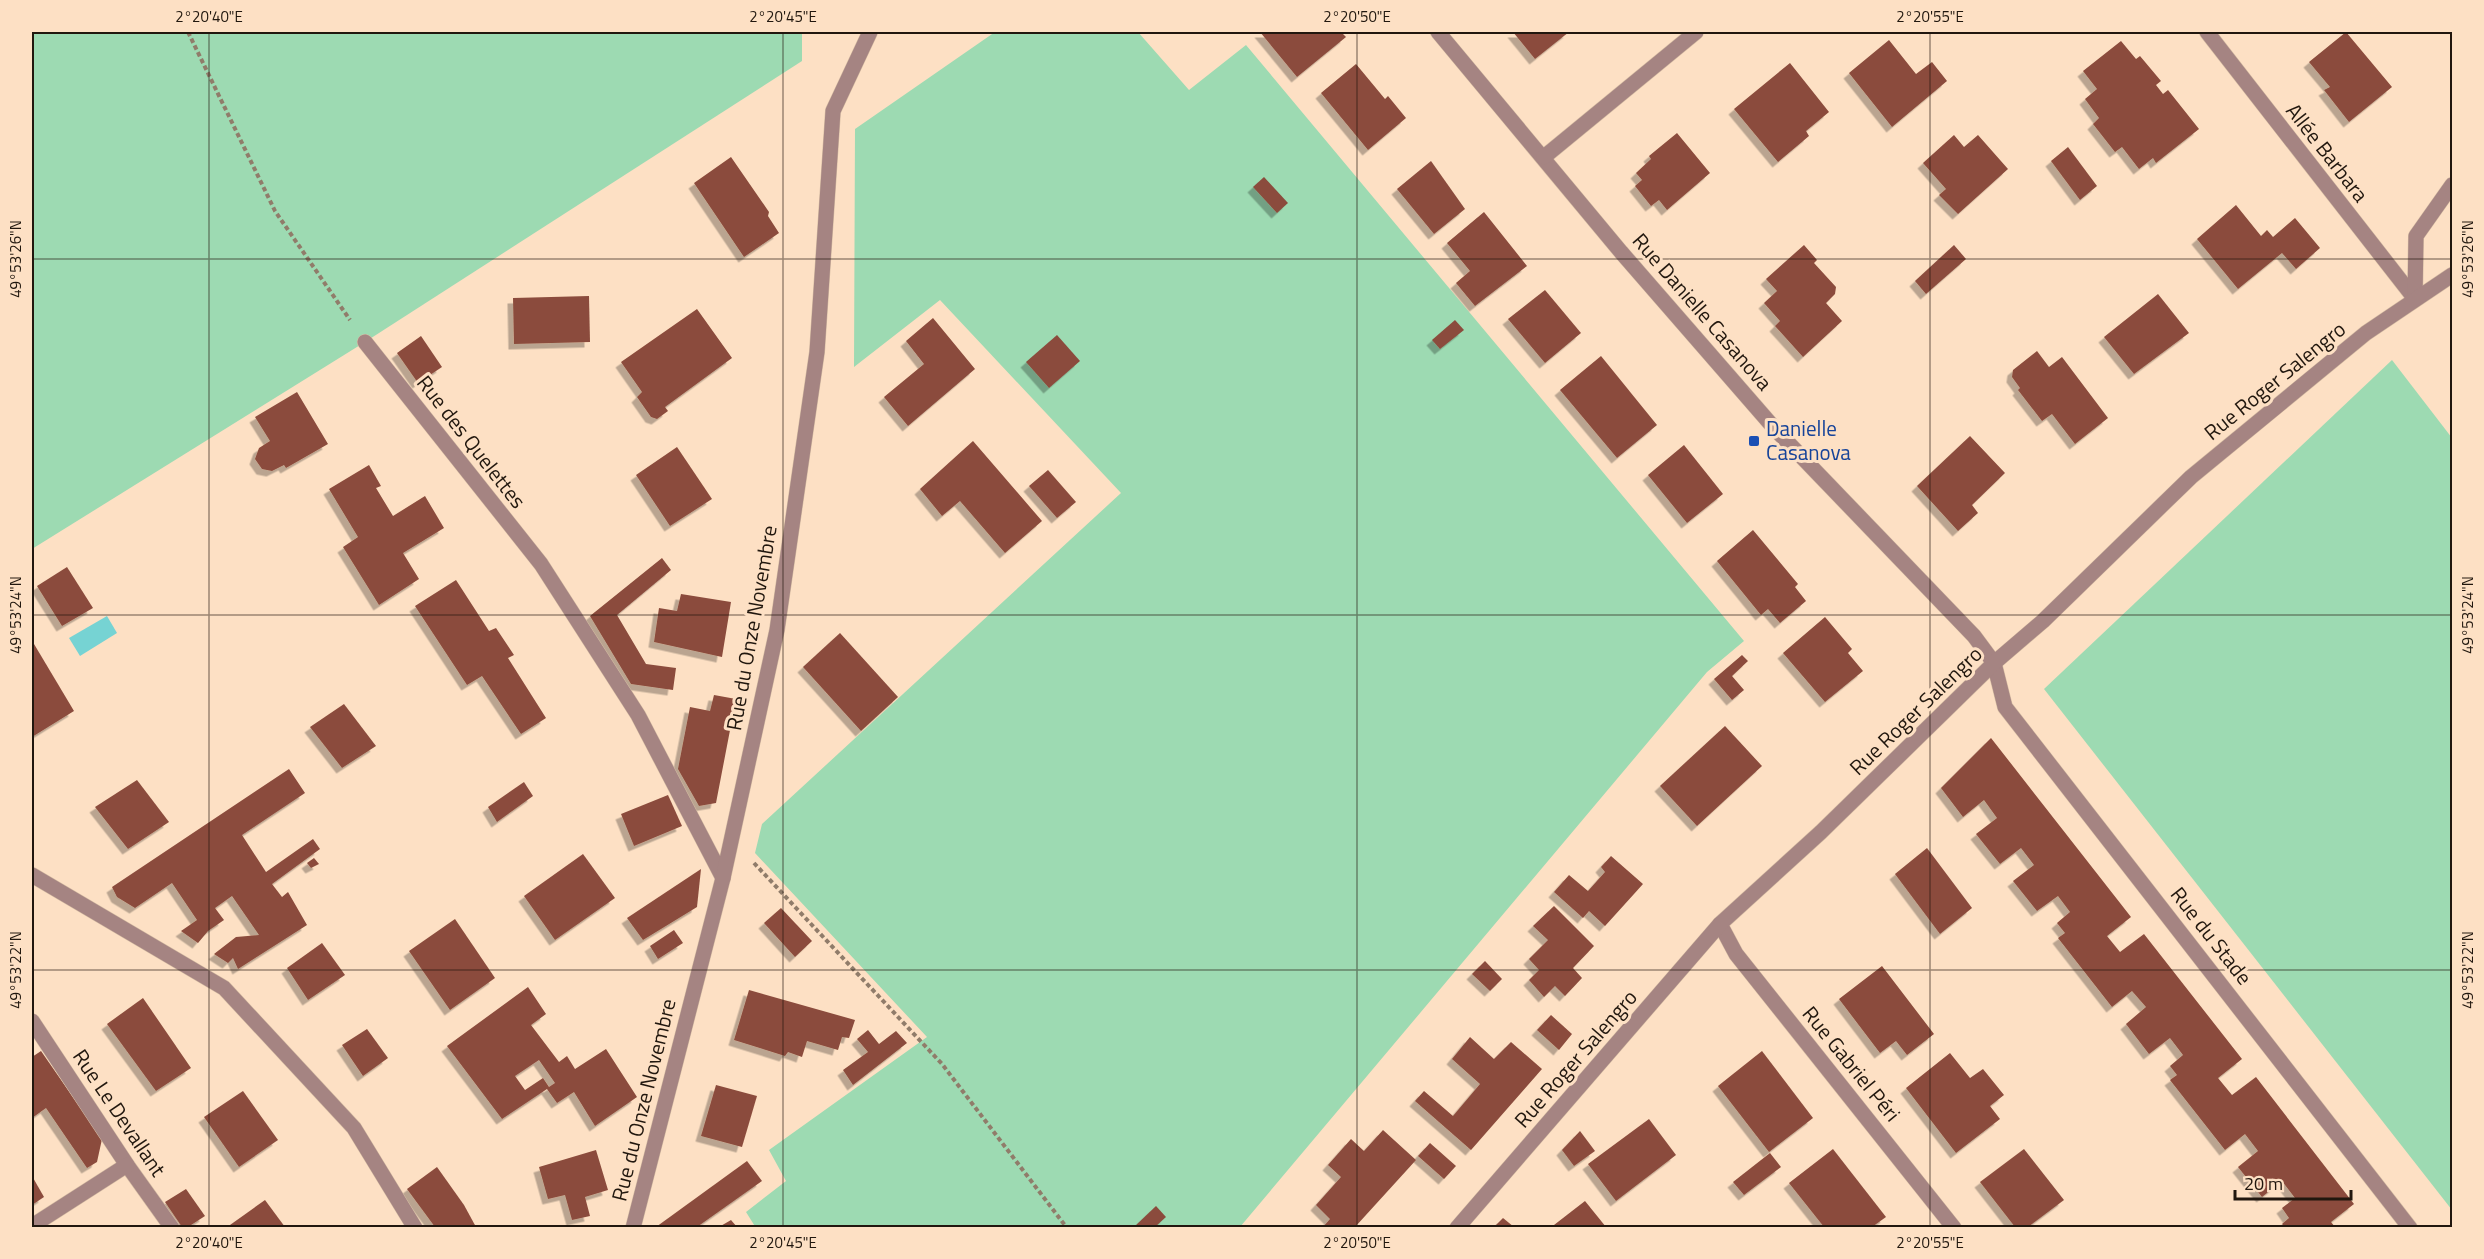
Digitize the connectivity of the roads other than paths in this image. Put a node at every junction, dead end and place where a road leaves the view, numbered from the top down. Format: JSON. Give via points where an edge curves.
{"nodes":[{"id":1,"x":870,"y":32,"type":"edge"},
{"id":2,"x":1438,"y":32,"type":"edge"},
{"id":3,"x":1696,"y":32,"type":"edge"},
{"id":4,"x":2207,"y":32,"type":"edge"},
{"id":5,"x":1544,"y":157,"type":"junction"},
{"id":6,"x":2452,"y":185,"type":"edge"},
{"id":7,"x":2452,"y":275,"type":"edge"},
{"id":8,"x":2415,"y":299,"type":"junction"},
{"id":9,"x":365,"y":342,"type":"road end"},
{"id":10,"x":1994,"y":663,"type":"junction"},
{"id":11,"x":32,"y":875,"type":"edge"},
{"id":12,"x":723,"y":878,"type":"junction"},
{"id":13,"x":1720,"y":924,"type":"junction"},
{"id":14,"x":32,"y":1021,"type":"edge"},
{"id":15,"x":127,"y":1165,"type":"junction"},
{"id":16,"x":32,"y":1226,"type":"edge"},
{"id":17,"x":172,"y":1227,"type":"edge"},
{"id":18,"x":415,"y":1227,"type":"edge"},
{"id":19,"x":633,"y":1227,"type":"edge"},
{"id":20,"x":1457,"y":1227,"type":"edge"},
{"id":21,"x":1954,"y":1227,"type":"edge"},
{"id":22,"x":2410,"y":1227,"type":"edge"}],
"edges":[{"from":1,"to":12,"type":"street","name":"Rue du Onze Novembre","via":[[833,111],[817,352],[777,630]]},
{"from":2,"to":5,"type":"street","name":"Rue Danielle Casanova"},
{"from":3,"to":5,"type":"street"},
{"from":4,"to":8,"type":"street","name":"Allée Barbara"},
{"from":5,"to":10,"type":"street","name":"Rue Danielle Casanova","via":[[1775,429],[1974,636]]},
{"from":6,"to":8,"type":"street","via":[[2416,236]]},
{"from":7,"to":8,"type":"street","name":"Rue Roger Salengro"},
{"from":8,"to":10,"type":"street","name":"Rue Roger Salengro","via":[[2366,333],[2191,477],[2043,621]]},
{"from":9,"to":12,"type":"street","name":"Rue des Quelettes","via":[[541,564],[638,715]]},
{"from":10,"to":13,"type":"street","name":"Rue Roger Salengro"},
{"from":10,"to":22,"type":"street","name":"Rue du Stade","via":[[2005,708]]},
{"from":11,"to":18,"type":"street","via":[[224,988],[354,1128]]},
{"from":12,"to":19,"type":"street","name":"Rue du Onze Novembre"},
{"from":13,"to":20,"type":"street","name":"Rue Roger Salengro"},
{"from":13,"to":21,"type":"street","name":"Rue Gabriel Péri","via":[[1736,954]]},
{"from":14,"to":15,"type":"street","name":"Rue Le Devallant"},
{"from":15,"to":16,"type":"street"},
{"from":15,"to":17,"type":"street","name":"Rue Le Devallant"}]}
